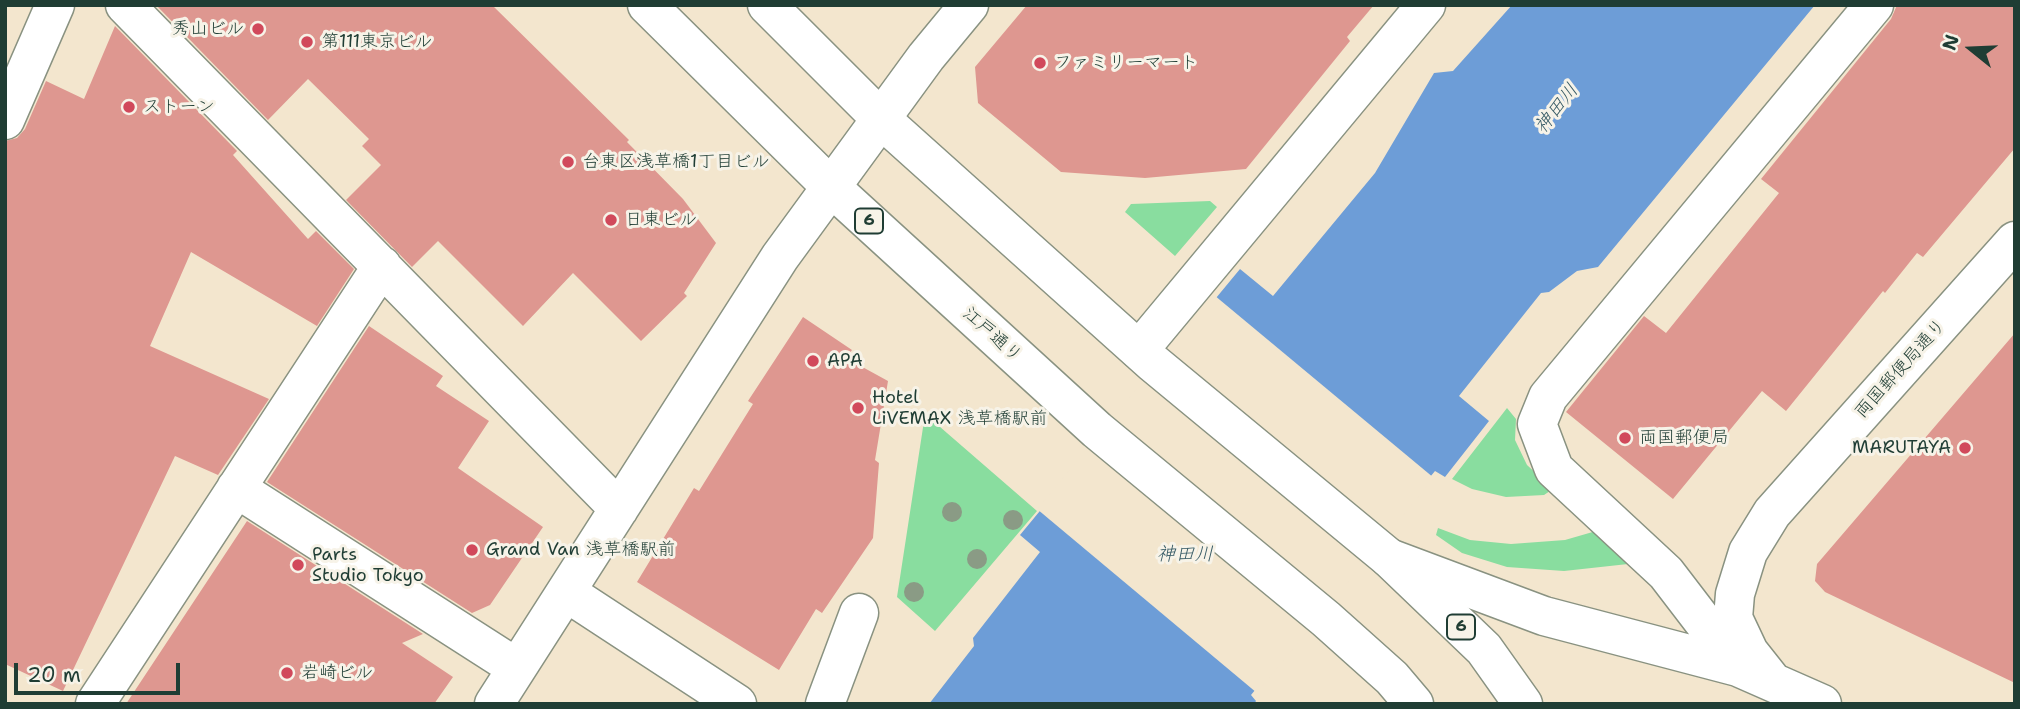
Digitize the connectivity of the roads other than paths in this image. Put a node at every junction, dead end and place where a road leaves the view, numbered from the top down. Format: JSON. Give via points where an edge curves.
{"nodes":[{"id":1,"x":55,"y":5,"type":"edge"},
{"id":2,"x":125,"y":5,"type":"edge"},
{"id":3,"x":647,"y":5,"type":"edge"},
{"id":4,"x":767,"y":5,"type":"edge"},
{"id":5,"x":969,"y":5,"type":"edge"},
{"id":6,"x":1426,"y":5,"type":"edge"},
{"id":7,"x":1874,"y":5,"type":"edge"},
{"id":8,"x":881,"y":119,"type":"junction"},
{"id":9,"x":5,"y":120,"type":"edge"},
{"id":10,"x":831,"y":187,"type":"junction"},
{"id":11,"x":2015,"y":241,"type":"edge"},
{"id":12,"x":382,"y":266,"type":"junction"},
{"id":13,"x":1146,"y":357,"type":"junction"},
{"id":14,"x":236,"y":488,"type":"junction"},
{"id":15,"x":619,"y":509,"type":"junction"},
{"id":16,"x":1389,"y":558,"type":"junction"},
{"id":17,"x":566,"y":592,"type":"junction"},
{"id":18,"x":859,"y":614,"type":"dead end"},
{"id":19,"x":517,"y":668,"type":"junction"},
{"id":20,"x":1755,"y":674,"type":"junction"},
{"id":21,"x":95,"y":704,"type":"edge"},
{"id":22,"x":494,"y":704,"type":"edge"},
{"id":23,"x":737,"y":704,"type":"edge"},
{"id":24,"x":825,"y":704,"type":"edge"},
{"id":25,"x":1414,"y":704,"type":"edge"},
{"id":26,"x":1523,"y":704,"type":"edge"},
{"id":27,"x":1822,"y":704,"type":"edge"}],
"edges":[{"from":1,"to":9,"type":"main road"},
{"from":2,"to":12,"type":"main road"},
{"from":3,"to":10,"type":"main road","name":"江戸通り","number":"6"},
{"from":4,"to":8,"type":"main road","number":"6"},
{"from":5,"to":8,"type":"main road"},
{"from":6,"to":13,"type":"main road"},
{"from":7,"to":20,"type":"main road","via":[[1548,397],[1537,424],[1554,470],[1666,573]]},
{"from":8,"to":10,"type":"main road"},
{"from":8,"to":13,"type":"main road","number":"6"},
{"from":10,"to":15,"type":"main road","via":[[780,257]]},
{"from":10,"to":25,"type":"main road","name":"江戸通り","number":"6","via":[[1097,430],[1326,619]]},
{"from":11,"to":20,"type":"main road","name":"両国郵便局通り","via":[[1772,513],[1748,552],[1735,594],[1734,618]]},
{"from":12,"to":14,"type":"main road"},
{"from":12,"to":15,"type":"main road"},
{"from":13,"to":16,"type":"main road","number":"6"},
{"from":14,"to":19,"type":"main road"},
{"from":14,"to":21,"type":"main road"},
{"from":15,"to":17,"type":"main road"},
{"from":16,"to":20,"type":"main road","via":[[1544,616]]},
{"from":16,"to":26,"type":"main road","number":"6","via":[[1484,649]]},
{"from":17,"to":19,"type":"main road"},
{"from":17,"to":23,"type":"main road"},
{"from":18,"to":24,"type":"main road"},
{"from":19,"to":22,"type":"main road"},
{"from":20,"to":27,"type":"main road"}]}
